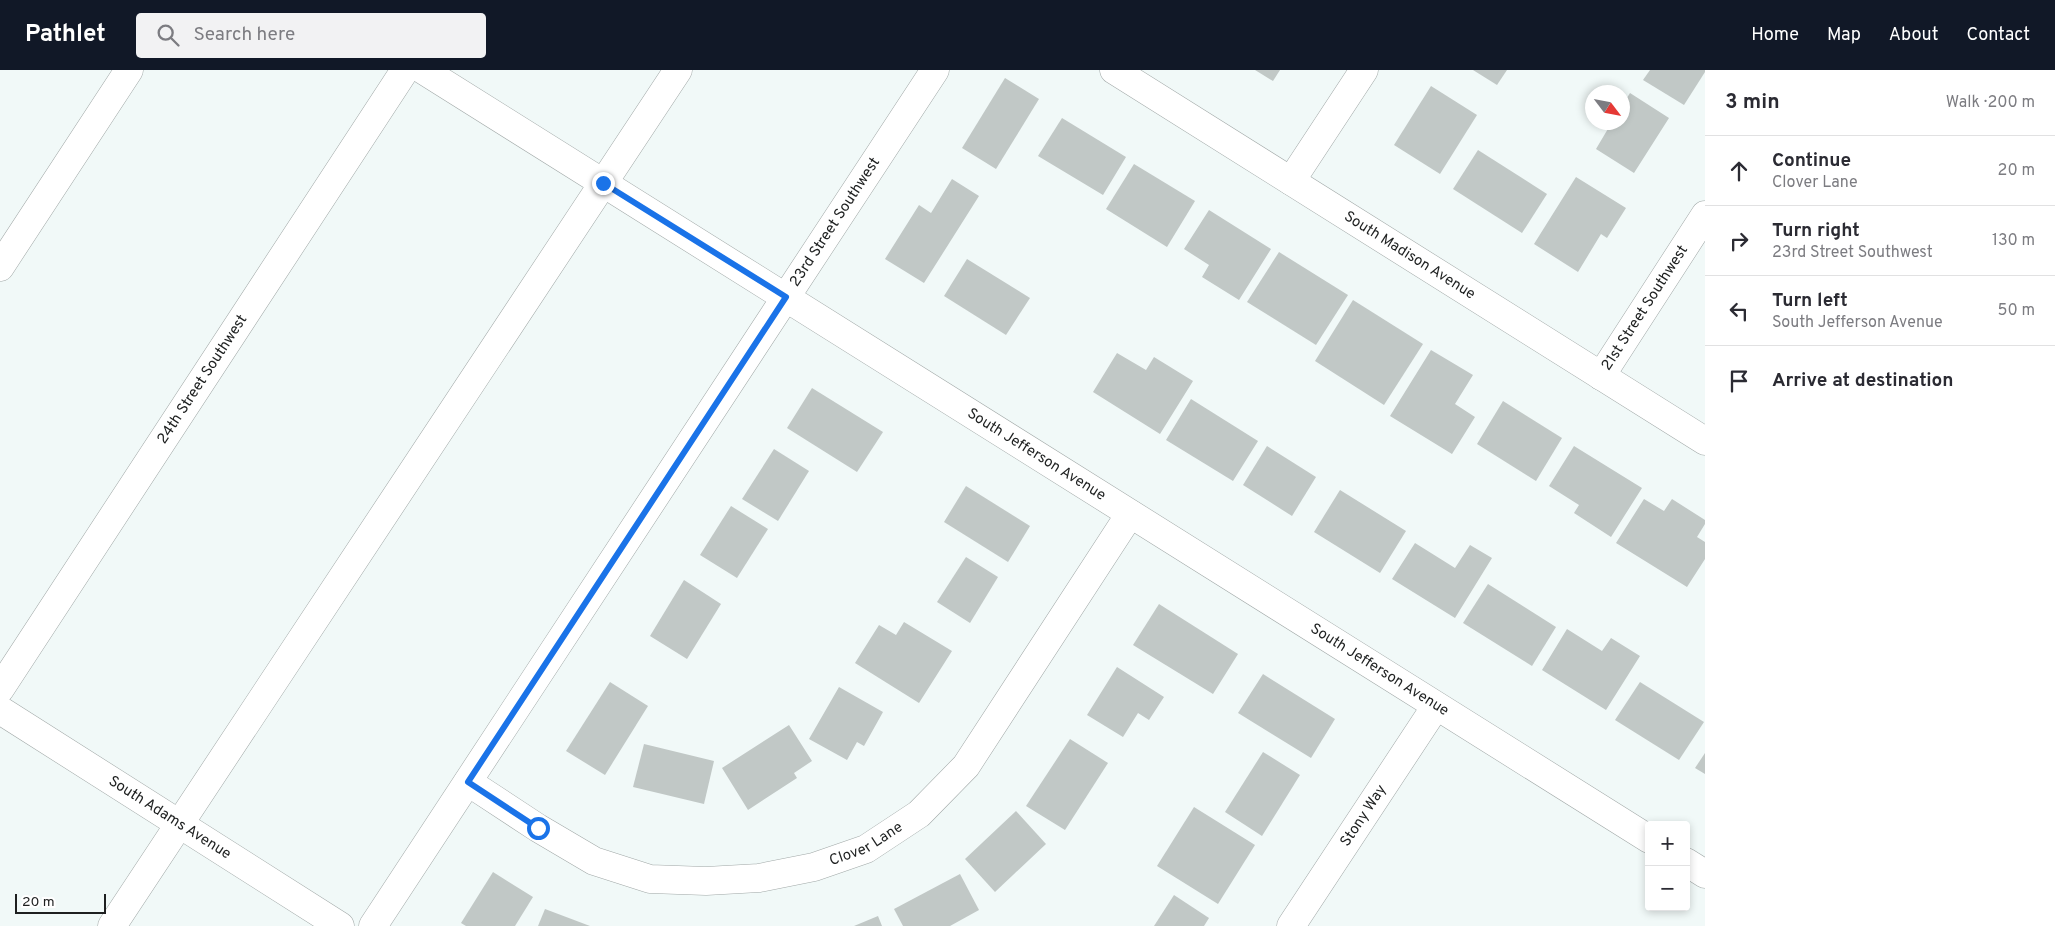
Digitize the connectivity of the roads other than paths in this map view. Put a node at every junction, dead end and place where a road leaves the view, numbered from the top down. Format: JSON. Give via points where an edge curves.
{"nodes":[{"id":1,"x":129,"y":70,"type":"edge"},
{"id":2,"x":405,"y":70,"type":"edge"},
{"id":3,"x":423,"y":70,"type":"edge"},
{"id":4,"x":678,"y":70,"type":"edge"},
{"id":5,"x":935,"y":70,"type":"edge"},
{"id":6,"x":1114,"y":70,"type":"edge"},
{"id":7,"x":1364,"y":70,"type":"edge"},
{"id":8,"x":1291,"y":181,"type":"junction"},
{"id":9,"x":603,"y":183,"type":"junction"},
{"id":10,"x":1705,"y":215,"type":"edge"},
{"id":11,"x":0,"y":267,"type":"edge"},
{"id":12,"x":786,"y":297,"type":"junction"},
{"id":13,"x":1600,"y":376,"type":"junction"},
{"id":14,"x":1705,"y":441,"type":"edge"},
{"id":15,"x":1130,"y":514,"type":"junction"},
{"id":16,"x":0,"y":689,"type":"edge"},
{"id":17,"x":1436,"y":706,"type":"junction"},
{"id":18,"x":0,"y":710,"type":"edge"},
{"id":19,"x":468,"y":782,"type":"junction"},
{"id":20,"x":179,"y":824,"type":"junction"},
{"id":21,"x":1645,"y":837,"type":"edge"},
{"id":22,"x":1690,"y":865,"type":"edge"},
{"id":23,"x":1705,"y":874,"type":"edge"},
{"id":24,"x":112,"y":926,"type":"edge"},
{"id":25,"x":340,"y":926,"type":"edge"},
{"id":26,"x":373,"y":926,"type":"edge"},
{"id":27,"x":1291,"y":926,"type":"edge"}],
"edges":[{"from":1,"to":11,"type":"street"},
{"from":2,"to":16,"type":"street","name":"24th Street Southwest"},
{"from":3,"to":9,"type":"street","name":"South Jefferson Avenue"},
{"from":4,"to":9,"type":"street"},
{"from":5,"to":12,"type":"street","name":"23rd Street Southwest"},
{"from":6,"to":8,"type":"street","name":"South Madison Avenue"},
{"from":7,"to":8,"type":"street"},
{"from":8,"to":13,"type":"street","name":"South Madison Avenue"},
{"from":9,"to":12,"type":"street","name":"South Jefferson Avenue"},
{"from":9,"to":20,"type":"street"},
{"from":10,"to":13,"type":"street","name":"21st Street Southwest"},
{"from":12,"to":15,"type":"street","name":"South Jefferson Avenue"},
{"from":12,"to":19,"type":"street","name":"23rd Street Southwest"},
{"from":13,"to":14,"type":"street","name":"South Madison Avenue"},
{"from":15,"to":17,"type":"street","name":"South Jefferson Avenue"},
{"from":15,"to":19,"type":"street","name":"Clover Lane","via":[[966,766],[919,814],[866,849],[814,867],[759,878],[706,881],[650,879],[594,861]]},
{"from":17,"to":21,"type":"street","name":"South Jefferson Avenue"},
{"from":17,"to":27,"type":"street","name":"Stony Way"},
{"from":18,"to":20,"type":"street","name":"South Adams Avenue"},
{"from":19,"to":26,"type":"street","name":"23rd Street Southwest"},
{"from":20,"to":24,"type":"street"},
{"from":20,"to":25,"type":"street","name":"South Adams Avenue"},
{"from":22,"to":23,"type":"street"}]}
